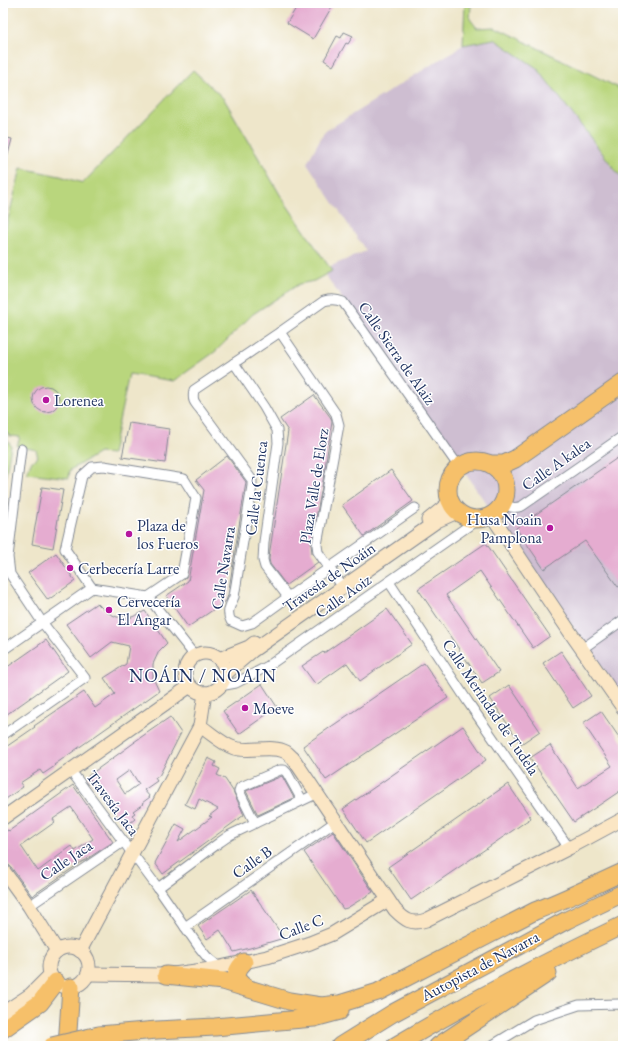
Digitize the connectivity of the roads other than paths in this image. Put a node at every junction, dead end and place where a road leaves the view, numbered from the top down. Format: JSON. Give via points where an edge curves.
{"nodes":[{"id":1,"x":280,"y":332,"type":"junction"},
{"id":2,"x":234,"y":363,"type":"junction"},
{"id":3,"x":623,"y":383,"type":"edge"},
{"id":4,"x":194,"y":390,"type":"joint"},
{"id":5,"x":623,"y":396,"type":"edge"},
{"id":6,"x":623,"y":436,"type":"edge"},
{"id":7,"x":21,"y":449,"type":"dead end"},
{"id":8,"x":491,"y":464,"type":"junction"},
{"id":9,"x":459,"y":467,"type":"junction"},
{"id":10,"x":454,"y":507,"type":"junction"},
{"id":11,"x":495,"y":507,"type":"junction"},
{"id":12,"x":415,"y":508,"type":"dead end"},
{"id":13,"x":330,"y":567,"type":"junction"},
{"id":14,"x":340,"y":582,"type":"junction"},
{"id":15,"x":389,"y":582,"type":"junction"},
{"id":16,"x":92,"y":588,"type":"junction"},
{"id":17,"x":148,"y":597,"type":"junction"},
{"id":18,"x":288,"y":597,"type":"junction"},
{"id":19,"x":623,"y":620,"type":"edge"},
{"id":20,"x":42,"y":622,"type":"junction"},
{"id":21,"x":582,"y":649,"type":"junction"},
{"id":22,"x":3,"y":650,"type":"edge"},
{"id":23,"x":194,"y":656,"type":"junction"},
{"id":24,"x":219,"y":659,"type":"junction"},
{"id":25,"x":222,"y":680,"type":"junction"},
{"id":26,"x":190,"y":686,"type":"junction"},
{"id":27,"x":204,"y":693,"type":"junction"},
{"id":28,"x":623,"y":708,"type":"edge"},
{"id":29,"x":200,"y":726,"type":"junction"},
{"id":30,"x":3,"y":735,"type":"edge"},
{"id":31,"x":70,"y":771,"type":"junction"},
{"id":32,"x":316,"y":794,"type":"junction"},
{"id":33,"x":302,"y":800,"type":"junction"},
{"id":34,"x":3,"y":818,"type":"edge"},
{"id":35,"x":623,"y":819,"type":"edge"},
{"id":36,"x":335,"y":822,"type":"junction"},
{"id":37,"x":255,"y":823,"type":"junction"},
{"id":38,"x":123,"y":842,"type":"junction"},
{"id":39,"x":569,"y":848,"type":"junction"},
{"id":40,"x":132,"y":854,"type":"junction"},
{"id":41,"x":3,"y":870,"type":"edge"},
{"id":42,"x":623,"y":872,"type":"edge"},
{"id":43,"x":158,"y":888,"type":"junction"},
{"id":44,"x":623,"y":893,"type":"edge"},
{"id":45,"x":388,"y":900,"type":"junction"},
{"id":46,"x":556,"y":903,"type":"junction"},
{"id":47,"x":29,"y":906,"type":"junction"},
{"id":48,"x":185,"y":927,"type":"junction"},
{"id":49,"x":617,"y":928,"type":"edge"},
{"id":50,"x":57,"y":951,"type":"junction"},
{"id":51,"x":80,"y":951,"type":"junction"},
{"id":52,"x":244,"y":962,"type":"junction"},
{"id":53,"x":219,"y":967,"type":"junction"},
{"id":54,"x":88,"y":974,"type":"junction"},
{"id":55,"x":166,"y":975,"type":"junction"},
{"id":56,"x":59,"y":981,"type":"junction"},
{"id":57,"x":245,"y":987,"type":"junction"},
{"id":58,"x":623,"y":1006,"type":"edge"},
{"id":59,"x":3,"y":1013,"type":"edge"},
{"id":60,"x":3,"y":1029,"type":"edge"},
{"id":61,"x":52,"y":1046,"type":"edge"},
{"id":62,"x":67,"y":1046,"type":"edge"},
{"id":63,"x":340,"y":1046,"type":"edge"},
{"id":64,"x":395,"y":1046,"type":"edge"},
{"id":65,"x":438,"y":1046,"type":"edge"},
{"id":66,"x":491,"y":1046,"type":"edge"}],
"edges":[{"from":1,"to":2,"type":"street","name":"Calle Sierra de Alaiz"},
{"from":1,"to":9,"type":"street","name":"Calle Sierra de Alaiz","via":[[324,301],[343,302]]},
{"from":1,"to":13,"type":"street","name":"Plaza Valle de Elorz","via":[[336,414],[339,425],[317,544],[318,552]]},
{"from":2,"to":4,"type":"street","name":"Calle Sierra de Alaiz"},
{"from":2,"to":18,"type":"street","name":"Calle la Cuenca","via":[[277,430],[278,443],[263,560]]},
{"from":3,"to":8,"type":"highway","via":[[515,460],[504,464]]},
{"from":4,"to":18,"type":"street","name":"Calle Navarra","via":[[194,402],[252,480],[234,597],[228,612],[231,621],[242,626],[252,623]]},
{"from":5,"to":11,"type":"highway","via":[[520,467],[510,477]]},
{"from":6,"to":11,"type":"street","name":"Calle A kalea","via":[[522,506]]},
{"from":7,"to":20,"type":"street","via":[[8,557],[10,574]]},
{"from":8,"to":9,"type":"highway","via":[[475,461]]},
{"from":8,"to":11,"type":"highway","via":[[499,470],[504,479]]},
{"from":9,"to":10,"type":"highway","via":[[448,483],[448,492]]},
{"from":10,"to":11,"type":"highway","via":[[470,519]]},
{"from":10,"to":14,"type":"street","name":"Travesía de Noáin","via":[[434,516]]},
{"from":10,"to":25,"type":"street","name":"Travesía de Noáin","via":[[252,651]]},
{"from":11,"to":15,"type":"street","name":"Calle Aoiz"},
{"from":11,"to":21,"type":"street"},
{"from":12,"to":13,"type":"street","name":"Calle Navarra"},
{"from":13,"to":14,"type":"street","name":"Plaza Valle de Elorz"},
{"from":13,"to":18,"type":"street","name":"Calle Navarra"},
{"from":14,"to":24,"type":"street","name":"Travesía de Noáin","via":[[249,647]]},
{"from":15,"to":25,"type":"street","name":"Calle Aoiz","via":[[268,666],[236,683]]},
{"from":15,"to":39,"type":"street","name":"Calle Merindad de Tudela"},
{"from":16,"to":17,"type":"street"},
{"from":16,"to":17,"type":"street","via":[[65,548],[82,476],[92,467],[104,466],[184,479],[196,498],[182,574]]},
{"from":16,"to":20,"type":"street"},
{"from":17,"to":23,"type":"street"},
{"from":19,"to":21,"type":"street"},
{"from":20,"to":22,"type":"street"},
{"from":20,"to":30,"type":"street","via":[[85,678]]},
{"from":21,"to":28,"type":"street"},
{"from":23,"to":24,"type":"street","via":[[207,653]]},
{"from":23,"to":26,"type":"street","via":[[185,670]]},
{"from":24,"to":25,"type":"street","via":[[224,669]]},
{"from":25,"to":27,"type":"street","via":[[215,689]]},
{"from":26,"to":27,"type":"street"},
{"from":26,"to":31,"type":"street"},
{"from":27,"to":29,"type":"street"},
{"from":29,"to":32,"type":"street","via":[[233,748],[275,749],[285,752],[294,758]]},
{"from":29,"to":40,"type":"street"},
{"from":31,"to":34,"type":"street"},
{"from":31,"to":38,"type":"street","name":"Travesía Jaca"},
{"from":32,"to":33,"type":"street"},
{"from":32,"to":36,"type":"street"},
{"from":33,"to":37,"type":"street"},
{"from":33,"to":37,"type":"street","via":[[287,773],[282,770],[242,787],[239,791]]},
{"from":35,"to":39,"type":"street"},
{"from":36,"to":45,"type":"street"},
{"from":36,"to":48,"type":"street","name":"Calle B"},
{"from":37,"to":43,"type":"street","via":[[230,835]]},
{"from":38,"to":40,"type":"street","name":"Travesía Jaca"},
{"from":38,"to":47,"type":"street","name":"Calle Jaca"},
{"from":39,"to":45,"type":"street","via":[[426,920],[406,920]]},
{"from":40,"to":43,"type":"street"},
{"from":40,"to":51,"type":"street"},
{"from":41,"to":47,"type":"street"},
{"from":42,"to":46,"type":"highway"},
{"from":43,"to":48,"type":"street"},
{"from":44,"to":63,"type":"highway","name":"Autopista de Navarra","via":[[393,1013]]},
{"from":45,"to":52,"type":"street","name":"Calle C","via":[[318,940],[267,958]]},
{"from":46,"to":57,"type":"highway","via":[[535,911],[378,992],[339,1004],[321,1006],[289,1001]]},
{"from":46,"to":61,"type":"highway","bridge":true,"via":[[533,918],[408,983],[343,1011],[314,1018],[99,1035]]},
{"from":47,"to":50,"type":"street"},
{"from":48,"to":53,"type":"street","via":[[207,957]]},
{"from":49,"to":64,"type":"highway","name":"Autopista de Navarra","via":[[516,979]]},
{"from":49,"to":65,"type":"highway"},
{"from":50,"to":51,"type":"street","via":[[68,947]]},
{"from":50,"to":56,"type":"street","via":[[49,962],[49,968]]},
{"from":51,"to":54,"type":"street","via":[[88,961]]},
{"from":52,"to":53,"type":"street","name":"Calle C"},
{"from":52,"to":57,"type":"highway","via":[[237,970],[236,977]]},
{"from":53,"to":55,"type":"street","name":"Calle C"},
{"from":54,"to":55,"type":"street","name":"Calle C"},
{"from":54,"to":56,"type":"street","via":[[77,986]]},
{"from":55,"to":57,"type":"highway","via":[[223,981]]},
{"from":56,"to":59,"type":"street","via":[[30,995]]},
{"from":56,"to":60,"type":"highway","via":[[40,1003]]},
{"from":56,"to":62,"type":"highway"},
{"from":58,"to":66,"type":"street","via":[[580,1005],[534,1020]]}]}
